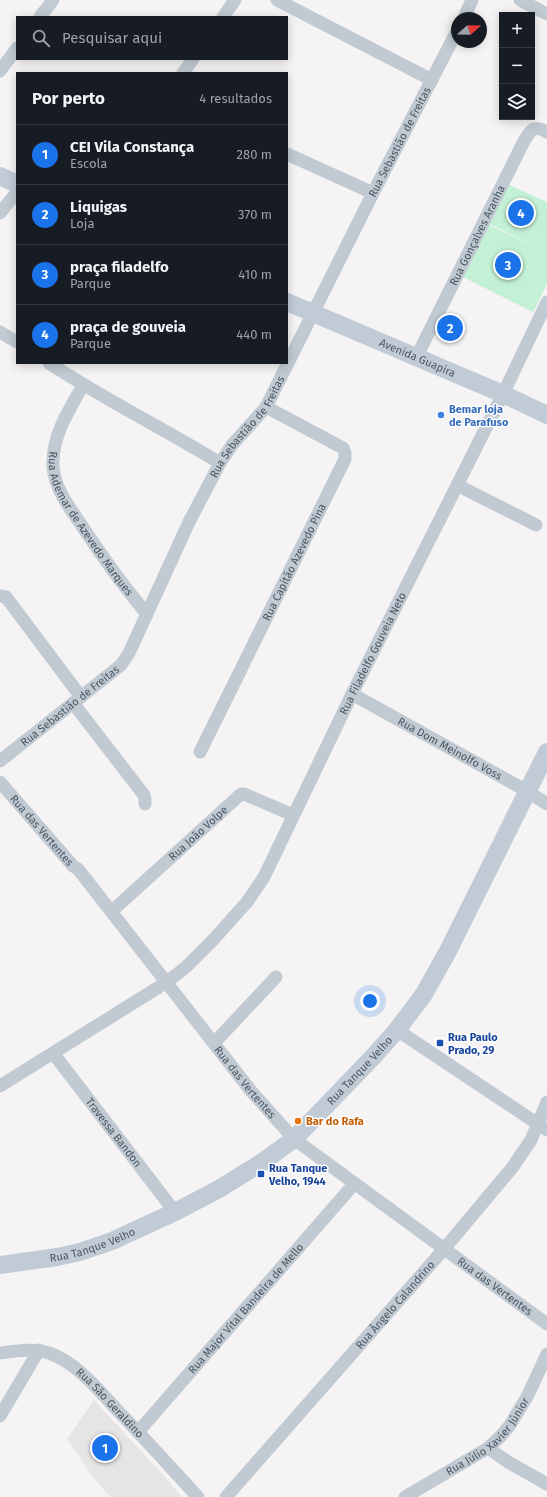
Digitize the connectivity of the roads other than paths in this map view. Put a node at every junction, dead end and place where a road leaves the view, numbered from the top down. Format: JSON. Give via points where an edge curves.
{"nodes":[{"id":1,"x":53,"y":0,"type":"edge"},
{"id":2,"x":235,"y":0,"type":"edge"},
{"id":3,"x":277,"y":0,"type":"edge"},
{"id":4,"x":472,"y":0,"type":"edge"},
{"id":5,"x":520,"y":0,"type":"edge"},
{"id":6,"x":467,"y":12,"type":"edge"},
{"id":7,"x":547,"y":14,"type":"edge"},
{"id":8,"x":41,"y":16,"type":"edge"},
{"id":9,"x":224,"y":16,"type":"edge"},
{"id":10,"x":451,"y":43,"type":"edge"},
{"id":11,"x":16,"y":49,"type":"edge"},
{"id":12,"x":192,"y":60,"type":"edge"},
{"id":13,"x":0,"y":70,"type":"edge"},
{"id":14,"x":184,"y":72,"type":"edge"},
{"id":15,"x":432,"y":80,"type":"junction"},
{"id":16,"x":547,"y":132,"type":"edge"},
{"id":17,"x":288,"y":154,"type":"edge"},
{"id":18,"x":0,"y":176,"type":"edge"},
{"id":19,"x":16,"y":184,"type":"edge"},
{"id":20,"x":16,"y":193,"type":"edge"},
{"id":21,"x":373,"y":193,"type":"junction"},
{"id":22,"x":2,"y":207,"type":"edge"},
{"id":23,"x":288,"y":302,"type":"edge"},
{"id":24,"x":547,"y":302,"type":"edge"},
{"id":25,"x":314,"y":314,"type":"junction"},
{"id":26,"x":0,"y":332,"type":"edge"},
{"id":27,"x":16,"y":341,"type":"edge"},
{"id":28,"x":416,"y":358,"type":"junction"},
{"id":29,"x":51,"y":364,"type":"edge"},
{"id":30,"x":84,"y":386,"type":"junction"},
{"id":31,"x":503,"y":394,"type":"junction"},
{"id":32,"x":266,"y":407,"type":"junction"},
{"id":33,"x":547,"y":415,"type":"edge"},
{"id":34,"x":220,"y":463,"type":"junction"},
{"id":35,"x":457,"y":485,"type":"junction"},
{"id":36,"x":536,"y":525,"type":"dead end"},
{"id":37,"x":0,"y":596,"type":"edge"},
{"id":38,"x":147,"y":614,"type":"junction"},
{"id":39,"x":352,"y":694,"type":"junction"},
{"id":40,"x":77,"y":700,"type":"junction"},
{"id":41,"x":200,"y":752,"type":"dead end"},
{"id":42,"x":547,"y":752,"type":"edge"},
{"id":43,"x":0,"y":761,"type":"edge"},
{"id":44,"x":0,"y":782,"type":"edge"},
{"id":45,"x":527,"y":790,"type":"junction"},
{"id":46,"x":144,"y":804,"type":"dead end"},
{"id":47,"x":547,"y":804,"type":"edge"},
{"id":48,"x":293,"y":815,"type":"junction"},
{"id":49,"x":112,"y":911,"type":"junction"},
{"id":50,"x":276,"y":977,"type":"dead end"},
{"id":51,"x":167,"y":982,"type":"junction"},
{"id":52,"x":397,"y":1030,"type":"junction"},
{"id":53,"x":214,"y":1043,"type":"junction"},
{"id":54,"x":53,"y":1053,"type":"junction"},
{"id":55,"x":0,"y":1086,"type":"edge"},
{"id":56,"x":547,"y":1102,"type":"edge"},
{"id":57,"x":542,"y":1126,"type":"edge"},
{"id":58,"x":294,"y":1139,"type":"junction"},
{"id":59,"x":354,"y":1184,"type":"junction"},
{"id":60,"x":176,"y":1212,"type":"junction"},
{"id":61,"x":444,"y":1249,"type":"junction"},
{"id":62,"x":0,"y":1265,"type":"edge"},
{"id":63,"x":547,"y":1324,"type":"edge"},
{"id":64,"x":39,"y":1350,"type":"junction"},
{"id":65,"x":0,"y":1353,"type":"edge"},
{"id":66,"x":547,"y":1354,"type":"edge"},
{"id":67,"x":0,"y":1416,"type":"edge"},
{"id":68,"x":138,"y":1432,"type":"junction"},
{"id":69,"x":488,"y":1448,"type":"junction"},
{"id":70,"x":547,"y":1484,"type":"edge"},
{"id":71,"x":198,"y":1497,"type":"edge"},
{"id":72,"x":226,"y":1497,"type":"edge"},
{"id":73,"x":404,"y":1497,"type":"edge"}],
"edges":[{"from":1,"to":8,"type":"street"},
{"from":2,"to":9,"type":"street"},
{"from":3,"to":15,"type":"street"},
{"from":4,"to":6,"type":"street"},
{"from":5,"to":7,"type":"street"},
{"from":10,"to":15,"type":"street","name":"Rua Sebastião de Freitas"},
{"from":11,"to":13,"type":"street"},
{"from":12,"to":14,"type":"street"},
{"from":15,"to":21,"type":"street","name":"Rua Sebastião de Freitas"},
{"from":16,"to":28,"type":"street","name":"Rua Gonçalves Aranha","via":[[535,128],[524,141]]},
{"from":17,"to":21,"type":"street"},
{"from":18,"to":19,"type":"street"},
{"from":20,"to":22,"type":"street"},
{"from":21,"to":25,"type":"street","name":"Rua Sebastião de Freitas"},
{"from":23,"to":25,"type":"street","name":"Avenida Guapira"},
{"from":24,"to":31,"type":"street","name":"Rua Filadelfo Gouveia Neto"},
{"from":25,"to":28,"type":"street","name":"Avenida Guapira"},
{"from":25,"to":32,"type":"street","name":"Rua Sebastião de Freitas"},
{"from":26,"to":27,"type":"street"},
{"from":28,"to":31,"type":"street","name":"Avenida Guapira"},
{"from":29,"to":30,"type":"street"},
{"from":30,"to":34,"type":"street"},
{"from":30,"to":38,"type":"street","name":"Rua Ademar de Azevedo Marques","via":[[62,422],[56,438],[52,461],[55,480],[61,494],[88,535]]},
{"from":31,"to":33,"type":"street","name":"Avenida Guapira"},
{"from":31,"to":35,"type":"street","name":"Rua Filadelfo Gouveia Neto"},
{"from":32,"to":34,"type":"street","name":"Rua Sebastião de Freitas","via":[[232,445]]},
{"from":32,"to":41,"type":"street","name":"Rua Capitão Azevedo Pina","via":[[342,448],[345,459]]},
{"from":34,"to":38,"type":"street","name":"Rua Sebastião de Freitas"},
{"from":35,"to":36,"type":"street"},
{"from":35,"to":39,"type":"street","name":"Rua Filadelfo Gouveia Neto"},
{"from":37,"to":40,"type":"street","via":[[6,597]]},
{"from":38,"to":40,"type":"street","name":"Rua Sebastião de Freitas","via":[[120,665]]},
{"from":39,"to":45,"type":"street","name":"Rua Dom Meinolfo Voss"},
{"from":39,"to":48,"type":"street","name":"Rua Filadelfo Gouveia Neto"},
{"from":40,"to":43,"type":"street","name":"Rua Sebastião de Freitas"},
{"from":40,"to":46,"type":"street","via":[[144,795]]},
{"from":42,"to":45,"type":"street","name":"Rua Tanque Velho"},
{"from":44,"to":49,"type":"street","name":"Rua das Vertentes"},
{"from":45,"to":47,"type":"street","name":"Rua Dom Meinolfo Voss"},
{"from":45,"to":52,"type":"street","name":"Rua Tanque Velho","via":[[448,951],[424,994]]},
{"from":48,"to":49,"type":"street","name":"Rua João Volpe","via":[[241,794]]},
{"from":48,"to":51,"type":"street","name":"Rua Filadelfo Gouveia Neto","via":[[264,877],[247,902],[213,940]]},
{"from":49,"to":51,"type":"street","name":"Rua das Vertentes"},
{"from":50,"to":53,"type":"street"},
{"from":51,"to":53,"type":"street","name":"Rua das Vertentes"},
{"from":51,"to":54,"type":"street","name":"Rua Filadelfo Gouveia Neto"},
{"from":52,"to":57,"type":"street"},
{"from":52,"to":58,"type":"street","name":"Rua Tanque Velho"},
{"from":53,"to":58,"type":"street","name":"Rua das Vertentes","via":[[251,1091]]},
{"from":54,"to":55,"type":"street","name":"Rua Filadelfo Gouveia Neto"},
{"from":54,"to":60,"type":"street","name":"Travessa Bandon"},
{"from":56,"to":57,"type":"street","name":"Rua Ângelo Calandrino"},
{"from":57,"to":61,"type":"street","name":"Rua Ângelo Calandrino","via":[[518,1160]]},
{"from":58,"to":59,"type":"street","name":"Rua das Vertentes"},
{"from":58,"to":60,"type":"street","name":"Rua Tanque Velho","via":[[219,1189]]},
{"from":59,"to":61,"type":"street","name":"Rua das Vertentes"},
{"from":59,"to":68,"type":"street","name":"Rua Major Vital Bandeira de Mello"},
{"from":60,"to":62,"type":"street","name":"Rua Tanque Velho","via":[[112,1241],[80,1252]]},
{"from":61,"to":63,"type":"street","name":"Rua das Vertentes"},
{"from":61,"to":72,"type":"street","name":"Rua Ângelo Calandrino"},
{"from":64,"to":65,"type":"street","name":"Rua São Geraldino"},
{"from":64,"to":67,"type":"street"},
{"from":64,"to":68,"type":"street","name":"Rua São Geraldino","via":[[50,1353],[79,1371]]},
{"from":66,"to":69,"type":"street","name":"Rua Júlio Xavier Júnior","via":[[527,1397],[510,1425]]},
{"from":68,"to":71,"type":"street","name":"Rua São Geraldino"},
{"from":69,"to":70,"type":"street"},
{"from":69,"to":73,"type":"street","name":"Rua Júlio Xavier Júnior"}]}
